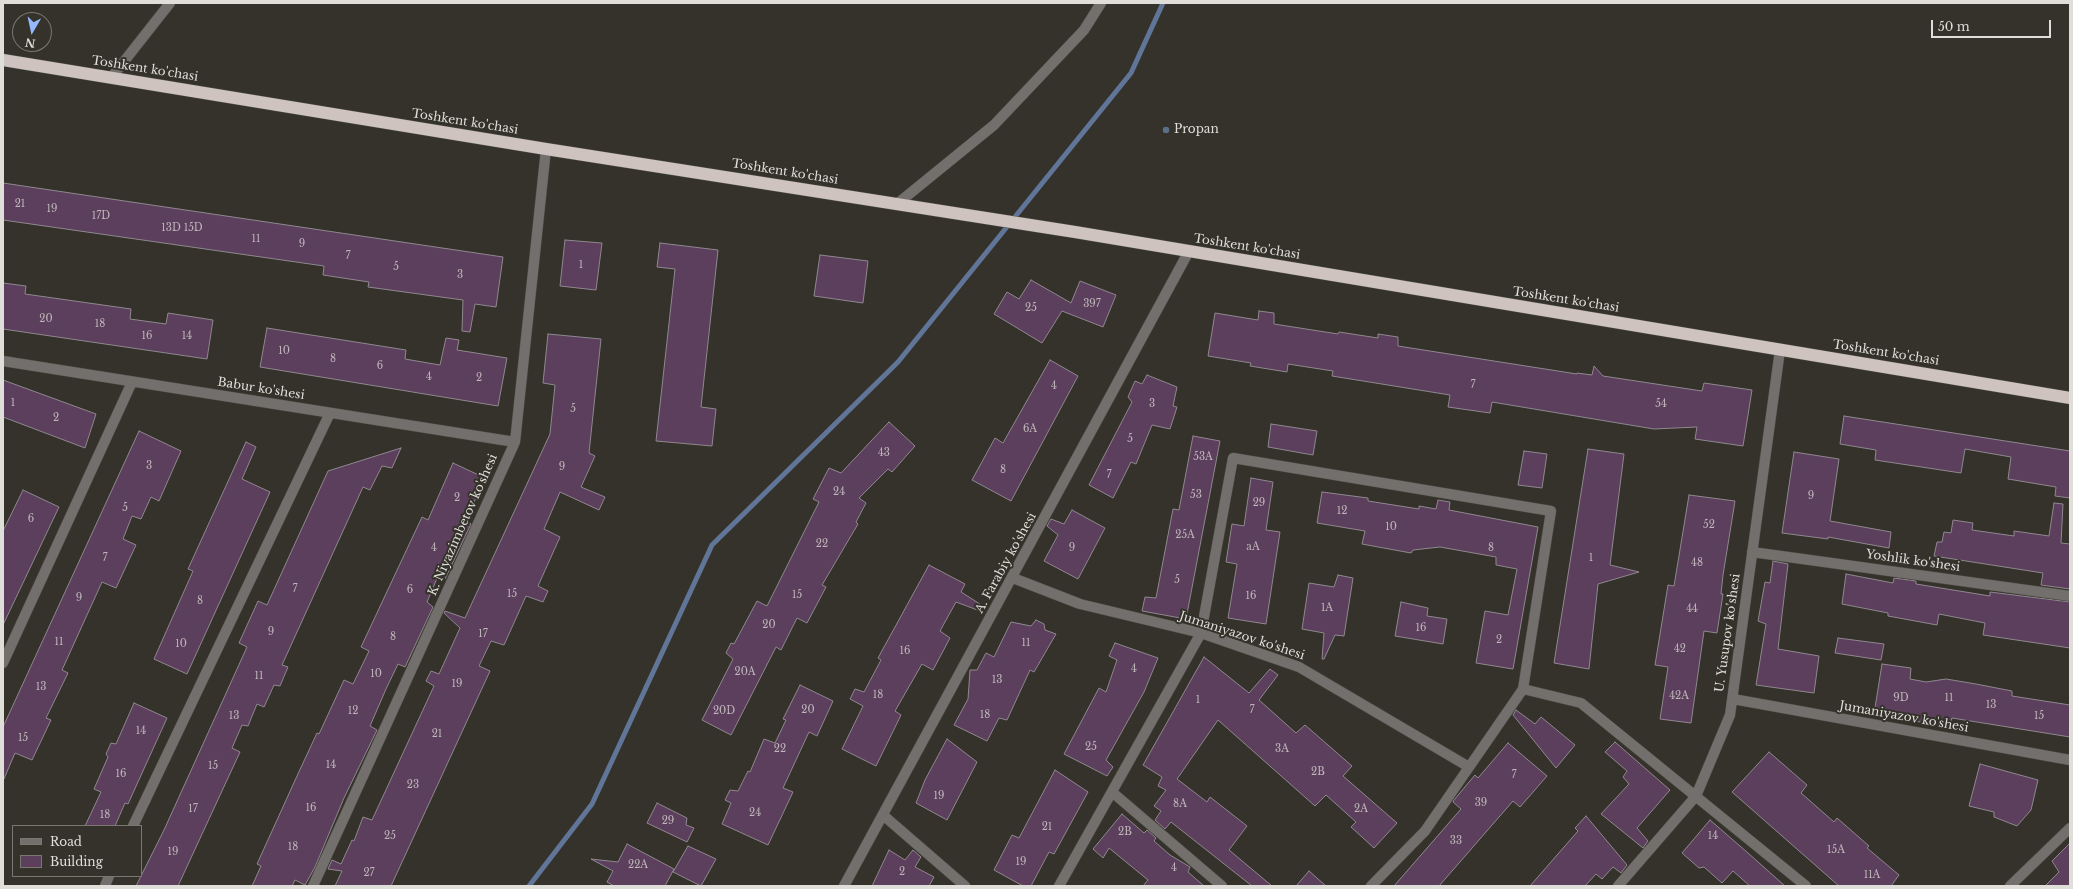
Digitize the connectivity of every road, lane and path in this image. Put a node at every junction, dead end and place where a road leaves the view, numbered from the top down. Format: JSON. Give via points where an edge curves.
{"nodes":[{"id":1,"x":170,"y":3,"type":"edge"},
{"id":2,"x":1101,"y":3,"type":"edge"},
{"id":3,"x":3,"y":60,"type":"edge"},
{"id":4,"x":111,"y":78,"type":"junction"},
{"id":5,"x":546,"y":150,"type":"junction"},
{"id":6,"x":897,"y":204,"type":"junction"},
{"id":7,"x":1189,"y":251,"type":"junction"},
{"id":8,"x":1780,"y":350,"type":"junction"},
{"id":9,"x":3,"y":361,"type":"edge"},
{"id":10,"x":132,"y":382,"type":"junction"},
{"id":11,"x":2070,"y":398,"type":"edge"},
{"id":12,"x":330,"y":413,"type":"junction"},
{"id":13,"x":515,"y":442,"type":"junction"},
{"id":14,"x":1752,"y":552,"type":"junction"},
{"id":15,"x":1013,"y":578,"type":"junction"},
{"id":16,"x":2070,"y":596,"type":"edge"},
{"id":17,"x":1201,"y":633,"type":"junction"},
{"id":18,"x":3,"y":663,"type":"edge"},
{"id":19,"x":1523,"y":689,"type":"junction"},
{"id":20,"x":1733,"y":698,"type":"junction"},
{"id":21,"x":2070,"y":760,"type":"edge"},
{"id":22,"x":1469,"y":766,"type":"junction"},
{"id":23,"x":1112,"y":792,"type":"junction"},
{"id":24,"x":1696,"y":796,"type":"junction"},
{"id":25,"x":882,"y":816,"type":"junction"},
{"id":26,"x":133,"y":825,"type":"edge"},
{"id":27,"x":2070,"y":828,"type":"edge"},
{"id":28,"x":110,"y":877,"type":"edge"},
{"id":29,"x":105,"y":886,"type":"edge"},
{"id":30,"x":313,"y":886,"type":"edge"},
{"id":31,"x":844,"y":886,"type":"edge"},
{"id":32,"x":964,"y":886,"type":"edge"},
{"id":33,"x":1059,"y":886,"type":"edge"},
{"id":34,"x":1222,"y":886,"type":"edge"},
{"id":35,"x":1371,"y":886,"type":"edge"},
{"id":36,"x":1618,"y":886,"type":"edge"},
{"id":37,"x":1806,"y":886,"type":"edge"},
{"id":38,"x":2010,"y":886,"type":"edge"}],
"edges":[{"from":1,"to":4,"type":"street"},
{"from":2,"to":6,"type":"street","via":[[1084,30],[994,125]]},
{"from":3,"to":4,"type":"highway","name":"Toshkent ko'chasi"},
{"from":4,"to":5,"type":"highway","name":"Toshkent ko'chasi"},
{"from":5,"to":6,"type":"highway","name":"Toshkent ko'chasi"},
{"from":5,"to":13,"type":"street","name":"K. Niyazimbetov ko'shesi"},
{"from":6,"to":7,"type":"highway","name":"Toshkent ko'chasi"},
{"from":7,"to":8,"type":"highway","name":"Toshkent ko'chasi"},
{"from":7,"to":15,"type":"street","name":"A. Farabiy ko'shesi"},
{"from":8,"to":11,"type":"highway","name":"Toshkent ko'chasi"},
{"from":8,"to":14,"type":"street","name":"U. Yusupov ko'shesi"},
{"from":9,"to":10,"type":"street","name":"Babur ko'shesi"},
{"from":10,"to":12,"type":"street","name":"Babur ko'shesi"},
{"from":10,"to":18,"type":"street"},
{"from":12,"to":13,"type":"street","name":"Babur ko'shesi"},
{"from":12,"to":26,"type":"street"},
{"from":13,"to":30,"type":"street","name":"K. Niyazimbetov ko'shesi"},
{"from":14,"to":16,"type":"street","name":"Yoshlik ko'shesi"},
{"from":14,"to":20,"type":"street","name":"U. Yusupov ko'shesi"},
{"from":15,"to":17,"type":"street","name":"Jumaniyazov ko'shesi","via":[[1080,604]]},
{"from":15,"to":25,"type":"street","name":"A. Farabiy ko'shesi"},
{"from":17,"to":19,"type":"street","via":[[1233,458],[1552,511]]},
{"from":17,"to":22,"type":"street","name":"Jumaniyazov ko'shesi","via":[[1299,667]]},
{"from":17,"to":23,"type":"street"},
{"from":19,"to":22,"type":"street"},
{"from":19,"to":24,"type":"street","via":[[1581,703]]},
{"from":20,"to":21,"type":"street","name":"Jumaniyazov ko'shesi"},
{"from":20,"to":24,"type":"street","name":"U. Yusupov ko'shesi","via":[[1730,715]]},
{"from":22,"to":35,"type":"street","via":[[1424,831]]},
{"from":23,"to":33,"type":"street"},
{"from":23,"to":34,"type":"street"},
{"from":24,"to":36,"type":"street","name":"U. Yusupov ko'shesi"},
{"from":24,"to":37,"type":"street"},
{"from":25,"to":31,"type":"street","name":"A. Farabiy ko'shesi"},
{"from":25,"to":32,"type":"street"},
{"from":27,"to":38,"type":"street"},
{"from":28,"to":29,"type":"street"}]}
